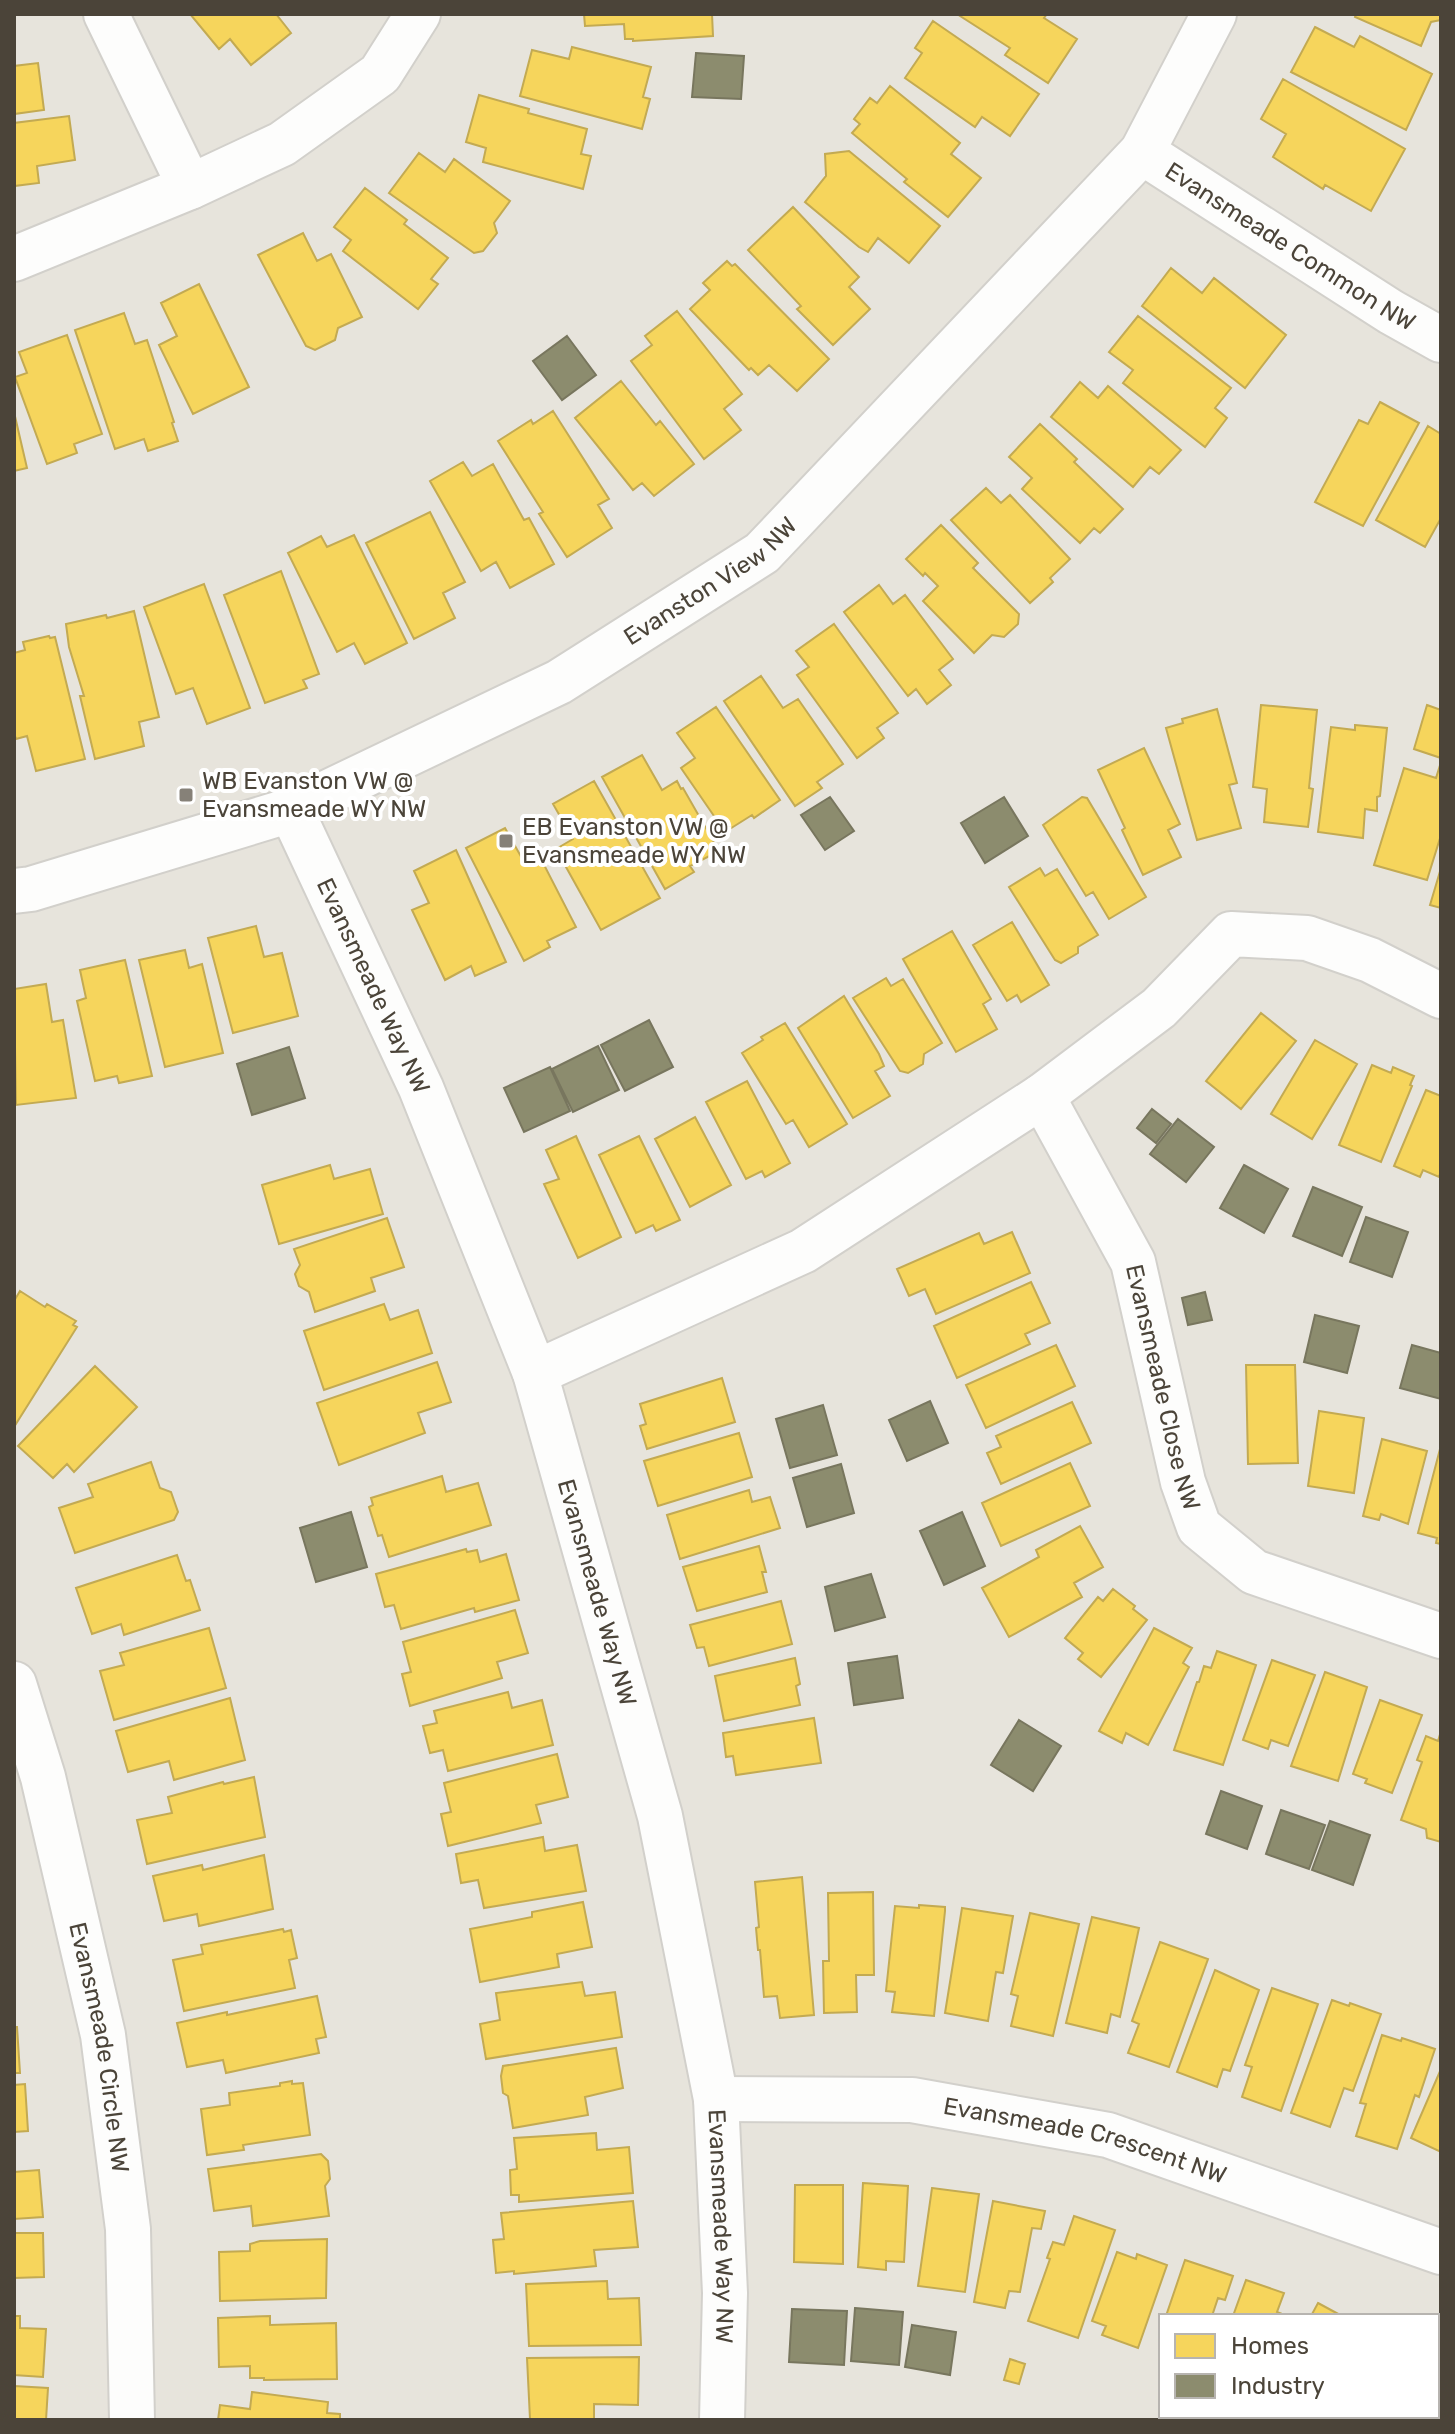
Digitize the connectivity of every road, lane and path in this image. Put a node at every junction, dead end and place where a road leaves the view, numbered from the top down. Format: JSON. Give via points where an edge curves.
{"nodes":[{"id":1,"x":106,"y":14,"type":"edge"},
{"id":2,"x":418,"y":14,"type":"edge"},
{"id":3,"x":1214,"y":14,"type":"edge"},
{"id":4,"x":1142,"y":152,"type":"junction"},
{"id":5,"x":190,"y":187,"type":"junction"},
{"id":6,"x":14,"y":259,"type":"edge"},
{"id":7,"x":1441,"y":340,"type":"edge"},
{"id":8,"x":291,"y":810,"type":"junction"},
{"id":9,"x":14,"y":891,"type":"edge"},
{"id":10,"x":1441,"y":996,"type":"edge"},
{"id":11,"x":1042,"y":1096,"type":"junction"},
{"id":12,"x":535,"y":1373,"type":"junction"},
{"id":13,"x":1441,"y":1636,"type":"edge"},
{"id":14,"x":14,"y":1684,"type":"edge"},
{"id":15,"x":716,"y":2099,"type":"junction"},
{"id":16,"x":1441,"y":2252,"type":"edge"},
{"id":17,"x":132,"y":2420,"type":"edge"},
{"id":18,"x":722,"y":2420,"type":"edge"}],
"edges":[{"from":1,"to":5,"type":"street"},
{"from":2,"to":5,"type":"street","via":[[380,74],[282,144]]},
{"from":3,"to":4,"type":"street","name":"Evanston View NW"},
{"from":4,"to":7,"type":"street","name":"Evansmeade Common NW"},
{"from":4,"to":8,"type":"street","name":"Evanston View NW","via":[[762,553],[559,682]]},
{"from":5,"to":6,"type":"street"},
{"from":8,"to":9,"type":"street","name":"Evanston View NW"},
{"from":8,"to":12,"type":"street","name":"Evansmeade Way NW","via":[[421,1088]]},
{"from":10,"to":11,"type":"street","via":[[1370,960],[1307,938],[1231,934],[1159,1008]]},
{"from":11,"to":12,"type":"street","via":[[803,1251]]},
{"from":11,"to":13,"type":"street","name":"Evansmeade Close NW","via":[[1133,1262],[1183,1482],[1199,1527],[1254,1572]]},
{"from":12,"to":15,"type":"street","name":"Evansmeade Way NW","via":[[660,1816]]},
{"from":14,"to":17,"type":"street","name":"Evansmeade Circle NW","via":[[43,1777],[103,2035],[128,2229]]},
{"from":15,"to":16,"type":"street","name":"Evansmeade Crescent NW","via":[[912,2100],[1108,2135]]},
{"from":15,"to":18,"type":"street","name":"Evansmeade Way NW","via":[[725,2293]]}]}
